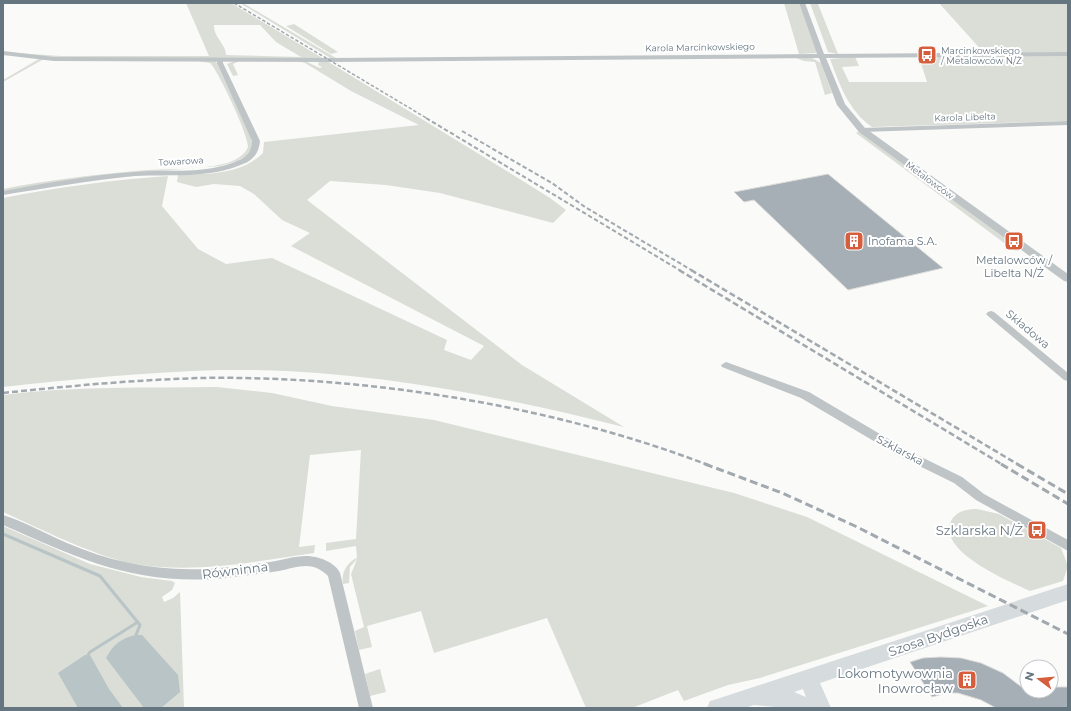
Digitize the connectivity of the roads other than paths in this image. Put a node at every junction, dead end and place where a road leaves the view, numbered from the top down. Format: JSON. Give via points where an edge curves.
{"nodes":[{"id":1,"x":802,"y":3,"type":"edge"},
{"id":2,"x":3,"y":53,"type":"edge"},
{"id":3,"x":1068,"y":54,"type":"edge"},
{"id":4,"x":821,"y":56,"type":"junction"},
{"id":5,"x":220,"y":59,"type":"junction"},
{"id":6,"x":1068,"y":123,"type":"edge"},
{"id":7,"x":862,"y":130,"type":"junction"},
{"id":8,"x":3,"y":193,"type":"edge"},
{"id":9,"x":1068,"y":279,"type":"edge"},
{"id":10,"x":991,"y":314,"type":"dead end"},
{"id":11,"x":726,"y":365,"type":"dead end"},
{"id":12,"x":1068,"y":378,"type":"edge"},
{"id":13,"x":3,"y":520,"type":"edge"},
{"id":14,"x":1068,"y":546,"type":"edge"},
{"id":15,"x":1068,"y":592,"type":"edge"},
{"id":16,"x":808,"y":678,"type":"junction"},
{"id":17,"x":753,"y":696,"type":"junction"},
{"id":18,"x":366,"y":708,"type":"edge"},
{"id":19,"x":717,"y":708,"type":"edge"},
{"id":20,"x":808,"y":708,"type":"edge"},
{"id":21,"x":821,"y":708,"type":"edge"}],
"edges":[{"from":1,"to":4,"type":"street","name":"Metalowców"},
{"from":2,"to":5,"type":"street","name":"Karola Marcinkowskiego","via":[[54,59]]},
{"from":3,"to":4,"type":"street","name":"Karola Marcinkowskiego"},
{"from":4,"to":5,"type":"street","name":"Karola Marcinkowskiego"},
{"from":4,"to":7,"type":"street","name":"Metalowców","via":[[837,97]]},
{"from":5,"to":8,"type":"street","name":"Towarowa","via":[[256,141],[256,148],[249,158],[220,168],[102,178]]},
{"from":6,"to":7,"type":"street","name":"Karola Libelta"},
{"from":7,"to":9,"type":"street","name":"Metalowców"},
{"from":10,"to":12,"type":"street","name":"Składowa"},
{"from":11,"to":14,"type":"street","name":"Szklarska","via":[[805,395],[903,453],[958,480],[980,497]]},
{"from":13,"to":18,"type":"street","name":"Równinna","via":[[94,559],[153,573],[208,575],[305,561],[326,566],[334,573]]},
{"from":15,"to":16,"type":"main road","name":"Szosa Bydgoska"},
{"from":16,"to":17,"type":"main road","name":"Szosa Bydgoska"},
{"from":16,"to":21,"type":"main road"},
{"from":17,"to":19,"type":"main road","name":"Szosa Bydgoska"},
{"from":17,"to":20,"type":"main road","via":[[788,700]]}]}
